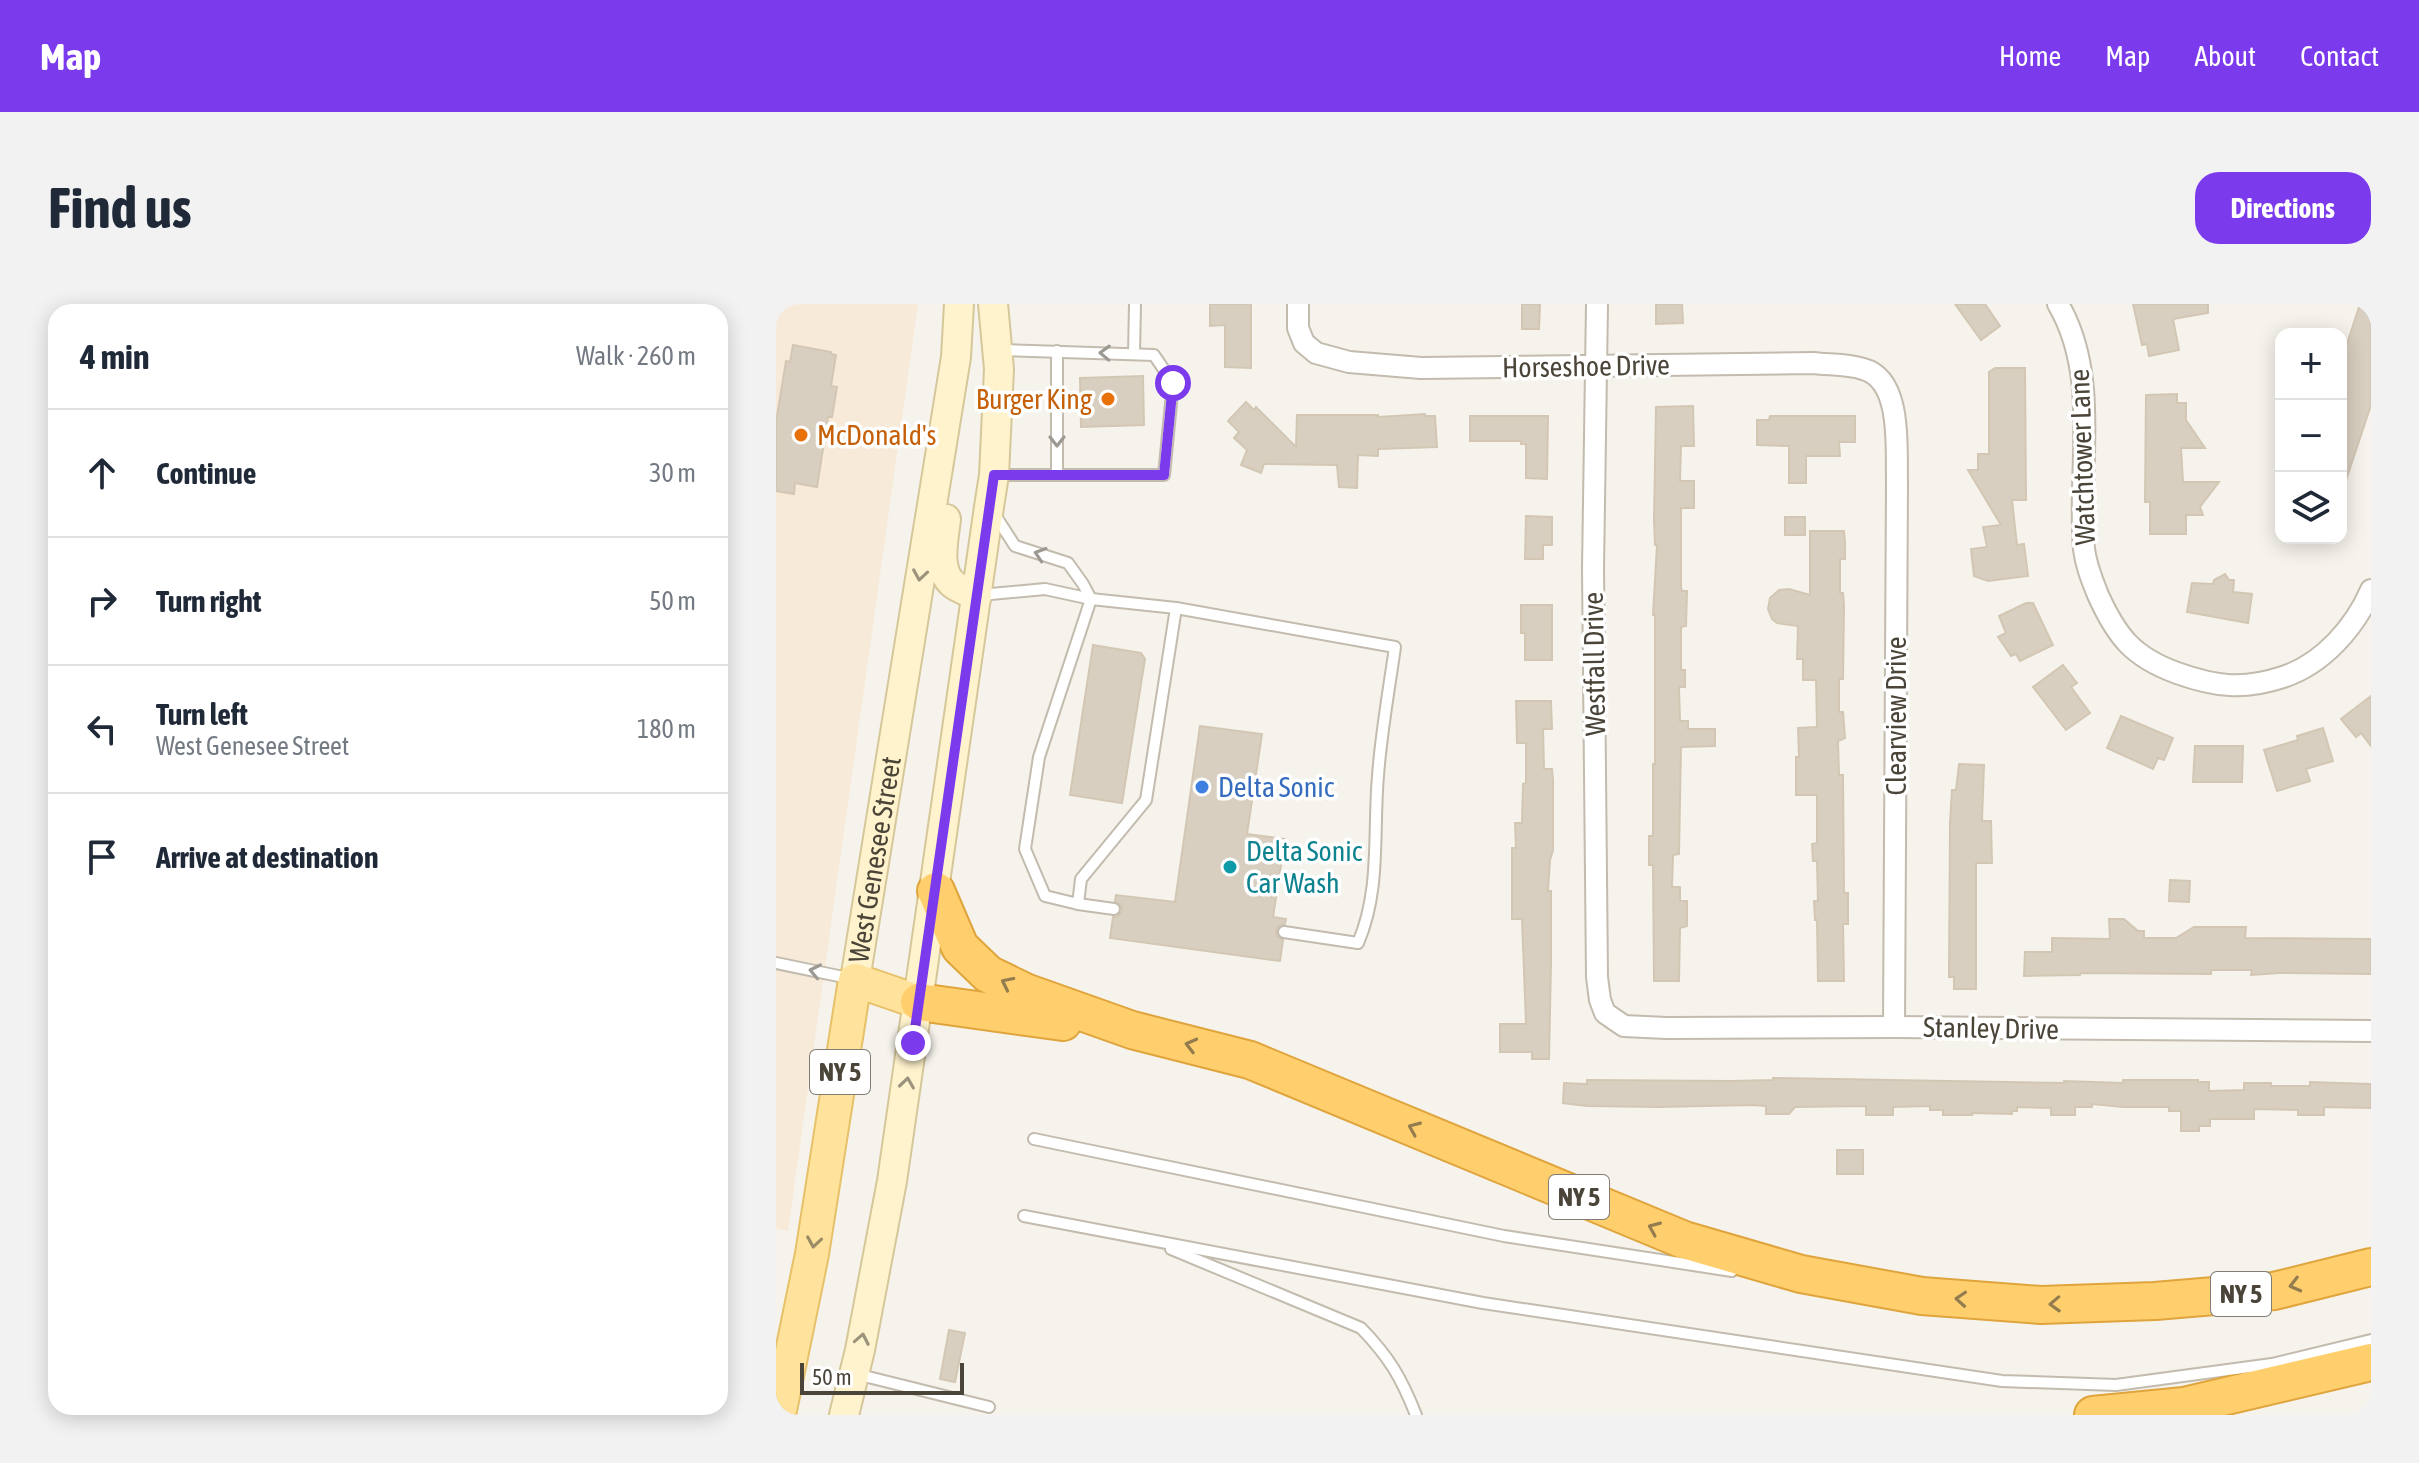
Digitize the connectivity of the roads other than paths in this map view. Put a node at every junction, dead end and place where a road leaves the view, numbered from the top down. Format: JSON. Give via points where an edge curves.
{"nodes":[{"id":1,"x":959,"y":304,"type":"edge"},
{"id":2,"x":993,"y":304,"type":"edge"},
{"id":3,"x":1135,"y":304,"type":"edge"},
{"id":4,"x":1298,"y":304,"type":"edge"},
{"id":5,"x":1597,"y":304,"type":"edge"},
{"id":6,"x":2058,"y":304,"type":"edge"},
{"id":7,"x":997,"y":350,"type":"junction"},
{"id":8,"x":1057,"y":351,"type":"junction"},
{"id":9,"x":1134,"y":354,"type":"junction"},
{"id":10,"x":1596,"y":365,"type":"junction"},
{"id":11,"x":948,"y":403,"type":"junction"},
{"id":12,"x":1894,"y":405,"type":"joint"},
{"id":13,"x":994,"y":475,"type":"junction"},
{"id":14,"x":1057,"y":475,"type":"junction"},
{"id":15,"x":989,"y":507,"type":"junction"},
{"id":16,"x":2371,"y":590,"type":"edge"},
{"id":17,"x":977,"y":596,"type":"junction"},
{"id":18,"x":1091,"y":599,"type":"junction"},
{"id":19,"x":1176,"y":608,"type":"junction"},
{"id":20,"x":936,"y":891,"type":"junction"},
{"id":21,"x":1078,"y":904,"type":"junction"},
{"id":22,"x":1114,"y":909,"type":"dead end"},
{"id":23,"x":1284,"y":932,"type":"dead end"},
{"id":24,"x":776,"y":963,"type":"edge"},
{"id":25,"x":855,"y":980,"type":"junction"},
{"id":26,"x":919,"y":1002,"type":"junction"},
{"id":27,"x":1613,"y":1019,"type":"joint"},
{"id":28,"x":1894,"y":1027,"type":"junction"},
{"id":29,"x":1132,"y":1030,"type":"junction"},
{"id":30,"x":2371,"y":1031,"type":"edge"},
{"id":31,"x":1034,"y":1139,"type":"dead end"},
{"id":32,"x":1024,"y":1216,"type":"dead end"},
{"id":33,"x":1151,"y":1240,"type":"junction"},
{"id":34,"x":2371,"y":1267,"type":"edge"},
{"id":35,"x":1745,"y":1272,"type":"dead end"},
{"id":36,"x":1761,"y":1275,"type":"dead end"},
{"id":37,"x":1919,"y":1295,"type":"junction"},
{"id":38,"x":2371,"y":1340,"type":"edge"},
{"id":39,"x":2371,"y":1362,"type":"edge"},
{"id":40,"x":854,"y":1374,"type":"junction"},
{"id":41,"x":989,"y":1407,"type":"dead end"},
{"id":42,"x":779,"y":1415,"type":"edge"},
{"id":43,"x":844,"y":1415,"type":"edge"},
{"id":44,"x":1416,"y":1415,"type":"edge"},
{"id":45,"x":2093,"y":1415,"type":"edge"}],
"edges":[{"from":1,"to":11,"type":"main road","name":"West Genesee Street"},
{"from":2,"to":7,"type":"main road"},
{"from":3,"to":9,"type":"lane"},
{"from":4,"to":10,"type":"street","name":"Horseshoe Drive","via":[[1304,343],[1316,353],[1349,362],[1421,368]]},
{"from":5,"to":10,"type":"street","name":"Westfall Drive"},
{"from":6,"to":16,"type":"street","name":"Watchtower Lane","via":[[2078,358],[2088,573],[2127,645],[2152,664],[2201,682],[2254,686],[2287,676],[2322,656],[2352,625]]},
{"from":7,"to":8,"type":"lane"},
{"from":7,"to":13,"type":"main road"},
{"from":9,"to":8,"type":"lane","one_way":true},
{"from":8,"to":14,"type":"lane","one_way":true},
{"from":9,"to":14,"type":"lane","via":[[1154,355],[1173,383],[1164,475]]},
{"from":10,"to":12,"type":"street","name":"Horseshoe Drive","via":[[1813,363],[1866,369],[1883,380]]},
{"from":10,"to":27,"type":"street","name":"Westfall Drive","via":[[1597,977],[1600,1000]]},
{"from":11,"to":17,"type":"main road","via":[[951,457],[944,566],[953,584]]},
{"from":11,"to":25,"type":"main road","name":"West Genesee Street","one_way":true},
{"from":12,"to":28,"type":"street","name":"Clearview Drive"},
{"from":13,"to":14,"type":"lane"},
{"from":13,"to":15,"type":"main road"},
{"from":15,"to":17,"type":"main road"},
{"from":18,"to":15,"type":"lane","one_way":true,"via":[[1068,563],[1015,546]]},
{"from":17,"to":18,"type":"lane","via":[[1045,589]]},
{"from":17,"to":20,"type":"main road"},
{"from":18,"to":19,"type":"lane"},
{"from":18,"to":21,"type":"lane","via":[[1039,757],[1025,849],[1045,896]]},
{"from":19,"to":21,"type":"lane","via":[[1146,800],[1081,879]]},
{"from":19,"to":23,"type":"lane","via":[[1395,647],[1367,921],[1358,943]]},
{"from":20,"to":26,"type":"main road"},
{"from":29,"to":20,"type":"highway","one_way":true,"via":[[988,974],[960,947]]},
{"from":21,"to":22,"type":"lane"},
{"from":25,"to":24,"type":"lane","one_way":true},
{"from":25,"to":26,"type":"main road","number":"NY 5"},
{"from":25,"to":42,"type":"main road","name":"West Genesee Street","number":"NY 5","one_way":true,"via":[[812,1254]]},
{"from":26,"to":29,"type":"highway","number":"NY 5"},
{"from":40,"to":26,"type":"main road","one_way":true,"via":[[892,1181]]},
{"from":27,"to":28,"type":"street","name":"Stanley Drive","via":[[1624,1026],[1666,1028]]},
{"from":28,"to":30,"type":"street","name":"Stanley Drive"},
{"from":37,"to":29,"type":"highway","number":"NY 5","one_way":true,"via":[[1801,1274],[1684,1240],[1250,1060]]},
{"from":31,"to":35,"type":"lane","via":[[1504,1236]]},
{"from":32,"to":33,"type":"lane"},
{"from":33,"to":38,"type":"lane","via":[[1483,1303],[2002,1381],[2116,1385],[2272,1364]]},
{"from":33,"to":44,"type":"lane","via":[[1361,1328],[1384,1352]]},
{"from":34,"to":37,"type":"highway","number":"NY 5","one_way":true,"via":[[2274,1291],[2155,1301],[2041,1305]]},
{"from":36,"to":37,"type":"lane"},
{"from":39,"to":45,"type":"highway","via":[[2184,1406]]},
{"from":40,"to":41,"type":"lane"},
{"from":40,"to":43,"type":"main road"}]}
